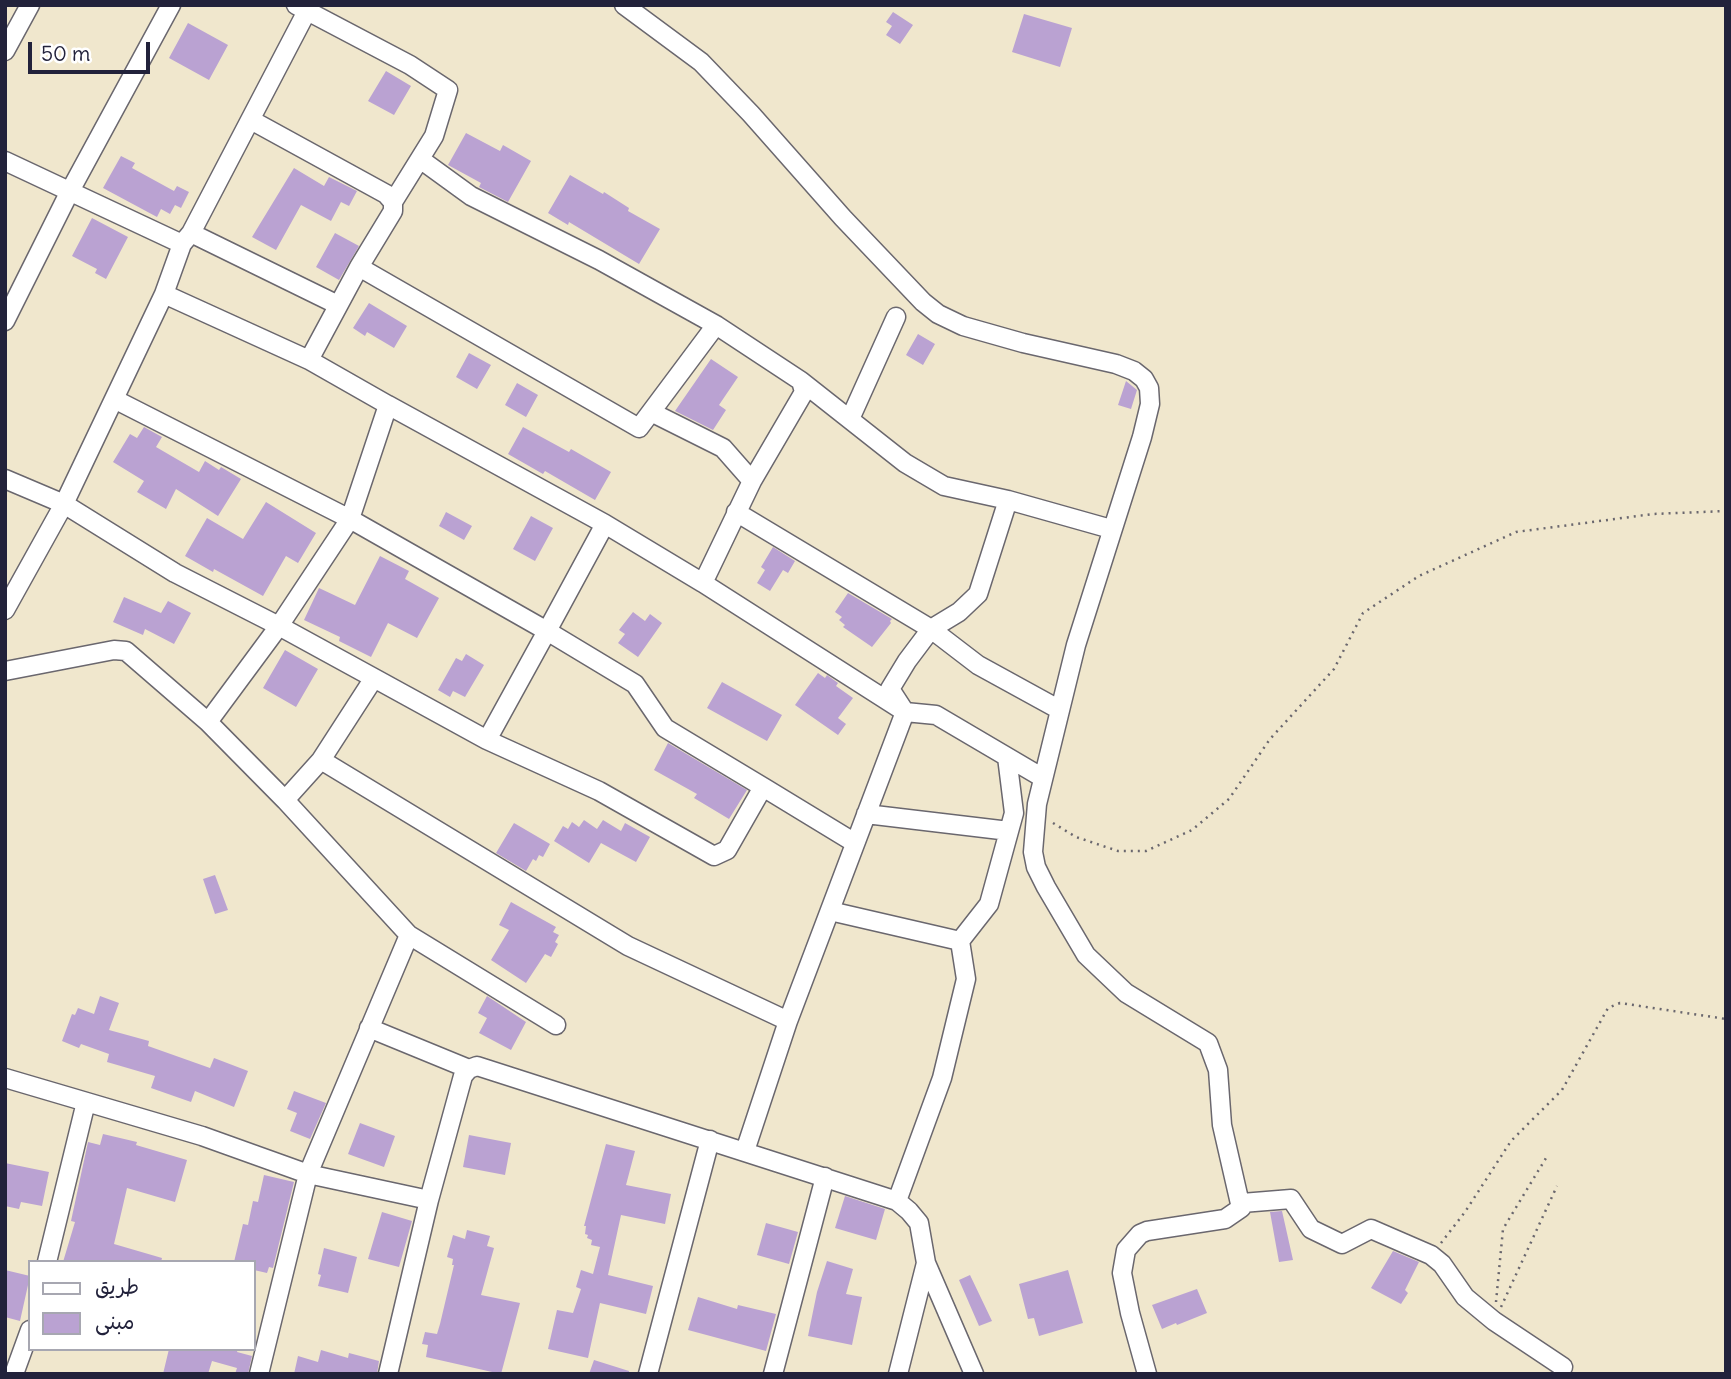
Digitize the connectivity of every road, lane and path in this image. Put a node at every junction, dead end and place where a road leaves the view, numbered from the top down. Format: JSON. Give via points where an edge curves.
{"nodes":[{"id":1,"x":30,"y":5,"type":"edge"},
{"id":2,"x":171,"y":5,"type":"edge"},
{"id":3,"x":624,"y":5,"type":"edge"},
{"id":4,"x":302,"y":8,"type":"edge"},
{"id":5,"x":5,"y":51,"type":"edge"},
{"id":6,"x":251,"y":120,"type":"junction"},
{"id":7,"x":419,"y":159,"type":"junction"},
{"id":8,"x":5,"y":161,"type":"edge"},
{"id":9,"x":70,"y":191,"type":"junction"},
{"id":10,"x":393,"y":202,"type":"junction"},
{"id":11,"x":186,"y":238,"type":"junction"},
{"id":12,"x":359,"y":267,"type":"junction"},
{"id":13,"x":164,"y":294,"type":"junction"},
{"id":14,"x":338,"y":305,"type":"junction"},
{"id":15,"x":895,"y":317,"type":"dead end"},
{"id":16,"x":5,"y":321,"type":"edge"},
{"id":17,"x":716,"y":325,"type":"junction"},
{"id":18,"x":309,"y":360,"type":"junction"},
{"id":19,"x":801,"y":381,"type":"junction"},
{"id":20,"x":114,"y":399,"type":"junction"},
{"id":21,"x":388,"y":405,"type":"junction"},
{"id":22,"x":651,"y":412,"type":"junction"},
{"id":23,"x":850,"y":419,"type":"junction"},
{"id":24,"x":5,"y":479,"type":"edge"},
{"id":25,"x":752,"y":481,"type":"junction"},
{"id":26,"x":1008,"y":500,"type":"junction"},
{"id":27,"x":64,"y":504,"type":"junction"},
{"id":28,"x":1726,"y":511,"type":"edge"},
{"id":29,"x":736,"y":512,"type":"junction"},
{"id":30,"x":350,"y":519,"type":"junction"},
{"id":31,"x":606,"y":524,"type":"junction"},
{"id":32,"x":1111,"y":528,"type":"junction"},
{"id":33,"x":703,"y":583,"type":"junction"},
{"id":34,"x":5,"y":610,"type":"edge"},
{"id":35,"x":279,"y":626,"type":"junction"},
{"id":36,"x":931,"y":629,"type":"junction"},
{"id":37,"x":547,"y":631,"type":"junction"},
{"id":38,"x":5,"y":671,"type":"edge"},
{"id":39,"x":374,"y":678,"type":"junction"},
{"id":40,"x":1060,"y":710,"type":"junction"},
{"id":41,"x":905,"y":712,"type":"junction"},
{"id":42,"x":208,"y":722,"type":"junction"},
{"id":43,"x":486,"y":740,"type":"junction"},
{"id":44,"x":1007,"y":757,"type":"junction"},
{"id":45,"x":321,"y":760,"type":"junction"},
{"id":46,"x":1043,"y":778,"type":"junction"},
{"id":47,"x":763,"y":786,"type":"junction"},
{"id":48,"x":285,"y":800,"type":"junction"},
{"id":49,"x":1037,"y":804,"type":"junction"},
{"id":50,"x":866,"y":814,"type":"junction"},
{"id":51,"x":1009,"y":831,"type":"junction"},
{"id":52,"x":855,"y":843,"type":"junction"},
{"id":53,"x":830,"y":911,"type":"junction"},
{"id":54,"x":410,"y":935,"type":"junction"},
{"id":55,"x":960,"y":940,"type":"junction"},
{"id":56,"x":1726,"y":1019,"type":"edge"},
{"id":57,"x":788,"y":1021,"type":"junction"},
{"id":58,"x":556,"y":1025,"type":"dead end"},
{"id":59,"x":369,"y":1028,"type":"junction"},
{"id":60,"x":470,"y":1069,"type":"junction"},
{"id":61,"x":5,"y":1078,"type":"edge"},
{"id":62,"x":86,"y":1102,"type":"junction"},
{"id":63,"x":710,"y":1140,"type":"junction"},
{"id":64,"x":745,"y":1151,"type":"junction"},
{"id":65,"x":1546,"y":1158,"type":"dead end"},
{"id":66,"x":308,"y":1174,"type":"junction"},
{"id":67,"x":825,"y":1177,"type":"junction"},
{"id":68,"x":1557,"y":1186,"type":"dead end"},
{"id":69,"x":429,"y":1200,"type":"junction"},
{"id":70,"x":897,"y":1201,"type":"junction"},
{"id":71,"x":1242,"y":1203,"type":"junction"},
{"id":72,"x":1431,"y":1255,"type":"junction"},
{"id":73,"x":47,"y":1260,"type":"edge"},
{"id":74,"x":926,"y":1263,"type":"junction"},
{"id":75,"x":1494,"y":1321,"type":"junction"},
{"id":76,"x":28,"y":1336,"type":"edge"},
{"id":77,"x":1563,"y":1367,"type":"dead end"},
{"id":78,"x":14,"y":1374,"type":"edge"},
{"id":79,"x":259,"y":1374,"type":"edge"},
{"id":80,"x":388,"y":1374,"type":"edge"},
{"id":81,"x":648,"y":1374,"type":"edge"},
{"id":82,"x":773,"y":1374,"type":"edge"},
{"id":83,"x":898,"y":1374,"type":"edge"},
{"id":84,"x":974,"y":1374,"type":"edge"},
{"id":85,"x":1147,"y":1374,"type":"edge"}],
"edges":[{"from":1,"to":5,"type":"street"},
{"from":2,"to":9,"type":"street"},
{"from":3,"to":32,"type":"street","via":[[701,62],[938,314],[1023,343],[1116,364],[1144,379],[1150,404]]},
{"from":4,"to":6,"type":"street"},
{"from":4,"to":7,"type":"street","via":[[448,90],[434,136]]},
{"from":6,"to":10,"type":"street"},
{"from":6,"to":11,"type":"street"},
{"from":7,"to":10,"type":"street"},
{"from":7,"to":17,"type":"street","via":[[471,196]]},
{"from":8,"to":9,"type":"street"},
{"from":9,"to":11,"type":"street"},
{"from":9,"to":16,"type":"street"},
{"from":10,"to":12,"type":"street","via":[[393,211]]},
{"from":11,"to":13,"type":"street"},
{"from":11,"to":14,"type":"street"},
{"from":12,"to":14,"type":"street"},
{"from":12,"to":22,"type":"street","via":[[639,428]]},
{"from":13,"to":18,"type":"street"},
{"from":13,"to":20,"type":"street"},
{"from":14,"to":18,"type":"street"},
{"from":15,"to":23,"type":"street"},
{"from":17,"to":19,"type":"street"},
{"from":17,"to":22,"type":"street"},
{"from":18,"to":21,"type":"street"},
{"from":19,"to":23,"type":"street"},
{"from":19,"to":25,"type":"street","via":[[804,392]]},
{"from":20,"to":27,"type":"street"},
{"from":20,"to":30,"type":"street"},
{"from":21,"to":30,"type":"street"},
{"from":21,"to":31,"type":"street"},
{"from":22,"to":25,"type":"street","via":[[723,448]]},
{"from":23,"to":26,"type":"street","via":[[905,463],[944,486]]},
{"from":24,"to":27,"type":"street"},
{"from":25,"to":29,"type":"street"},
{"from":26,"to":32,"type":"street"},
{"from":26,"to":36,"type":"street","via":[[978,594]]},
{"from":27,"to":34,"type":"street"},
{"from":27,"to":35,"type":"street","via":[[175,573]]},
{"from":28,"to":49,"type":"path","via":[[1653,514],[1516,532],[1419,576],[1363,613],[1334,669],[1270,739],[1229,799],[1192,830],[1146,851],[1118,851],[1076,837],[1054,824]]},
{"from":29,"to":33,"type":"street"},
{"from":29,"to":36,"type":"street"},
{"from":30,"to":35,"type":"street"},
{"from":30,"to":37,"type":"street"},
{"from":31,"to":33,"type":"street"},
{"from":31,"to":37,"type":"street"},
{"from":32,"to":40,"type":"street"},
{"from":33,"to":41,"type":"street"},
{"from":35,"to":39,"type":"street"},
{"from":35,"to":42,"type":"street"},
{"from":36,"to":40,"type":"street","via":[[978,664]]},
{"from":36,"to":41,"type":"street","via":[[890,689]]},
{"from":37,"to":43,"type":"street"},
{"from":37,"to":47,"type":"street","via":[[635,684],[665,728]]},
{"from":38,"to":42,"type":"street","via":[[126,651]]},
{"from":39,"to":43,"type":"street"},
{"from":39,"to":45,"type":"street"},
{"from":40,"to":46,"type":"street"},
{"from":41,"to":44,"type":"street","via":[[936,715]]},
{"from":41,"to":50,"type":"street"},
{"from":42,"to":48,"type":"street"},
{"from":43,"to":47,"type":"street","via":[[599,791],[714,856],[727,850]]},
{"from":44,"to":46,"type":"street"},
{"from":44,"to":51,"type":"street","via":[[1014,813]]},
{"from":45,"to":48,"type":"street"},
{"from":45,"to":57,"type":"street","via":[[628,946]]},
{"from":46,"to":49,"type":"street"},
{"from":47,"to":52,"type":"street"},
{"from":48,"to":54,"type":"street"},
{"from":49,"to":71,"type":"street","via":[[1036,867],[1086,955],[1126,993],[1208,1044],[1218,1070],[1222,1125]]},
{"from":50,"to":51,"type":"street"},
{"from":50,"to":52,"type":"street"},
{"from":51,"to":55,"type":"street","via":[[989,904]]},
{"from":52,"to":53,"type":"street"},
{"from":53,"to":55,"type":"street"},
{"from":53,"to":57,"type":"street"},
{"from":54,"to":58,"type":"street"},
{"from":54,"to":59,"type":"street"},
{"from":55,"to":70,"type":"street","via":[[966,979],[942,1078]]},
{"from":56,"to":72,"type":"path","via":[[1620,1003],[1608,1008],[1562,1090],[1511,1141]]},
{"from":57,"to":64,"type":"street"},
{"from":59,"to":60,"type":"street"},
{"from":59,"to":66,"type":"street"},
{"from":60,"to":63,"type":"street","via":[[477,1066]]},
{"from":60,"to":69,"type":"street","via":[[463,1076]]},
{"from":61,"to":62,"type":"street"},
{"from":62,"to":66,"type":"street"},
{"from":62,"to":73,"type":"street"},
{"from":63,"to":64,"type":"street"},
{"from":63,"to":81,"type":"street"},
{"from":64,"to":67,"type":"street"},
{"from":65,"to":75,"type":"path","via":[[1503,1229]]},
{"from":66,"to":69,"type":"street"},
{"from":66,"to":79,"type":"street"},
{"from":67,"to":70,"type":"street"},
{"from":67,"to":82,"type":"street"},
{"from":68,"to":75,"type":"path"},
{"from":69,"to":80,"type":"street"},
{"from":70,"to":74,"type":"street","via":[[919,1223]]},
{"from":71,"to":72,"type":"street","via":[[1290,1199],[1311,1229],[1342,1244],[1371,1229]]},
{"from":71,"to":85,"type":"street","via":[[1225,1219],[1147,1231],[1126,1251],[1122,1273]]},
{"from":72,"to":75,"type":"street","via":[[1465,1297]]},
{"from":74,"to":83,"type":"street"},
{"from":74,"to":84,"type":"street"},
{"from":75,"to":77,"type":"street"},
{"from":76,"to":78,"type":"street"}]}
